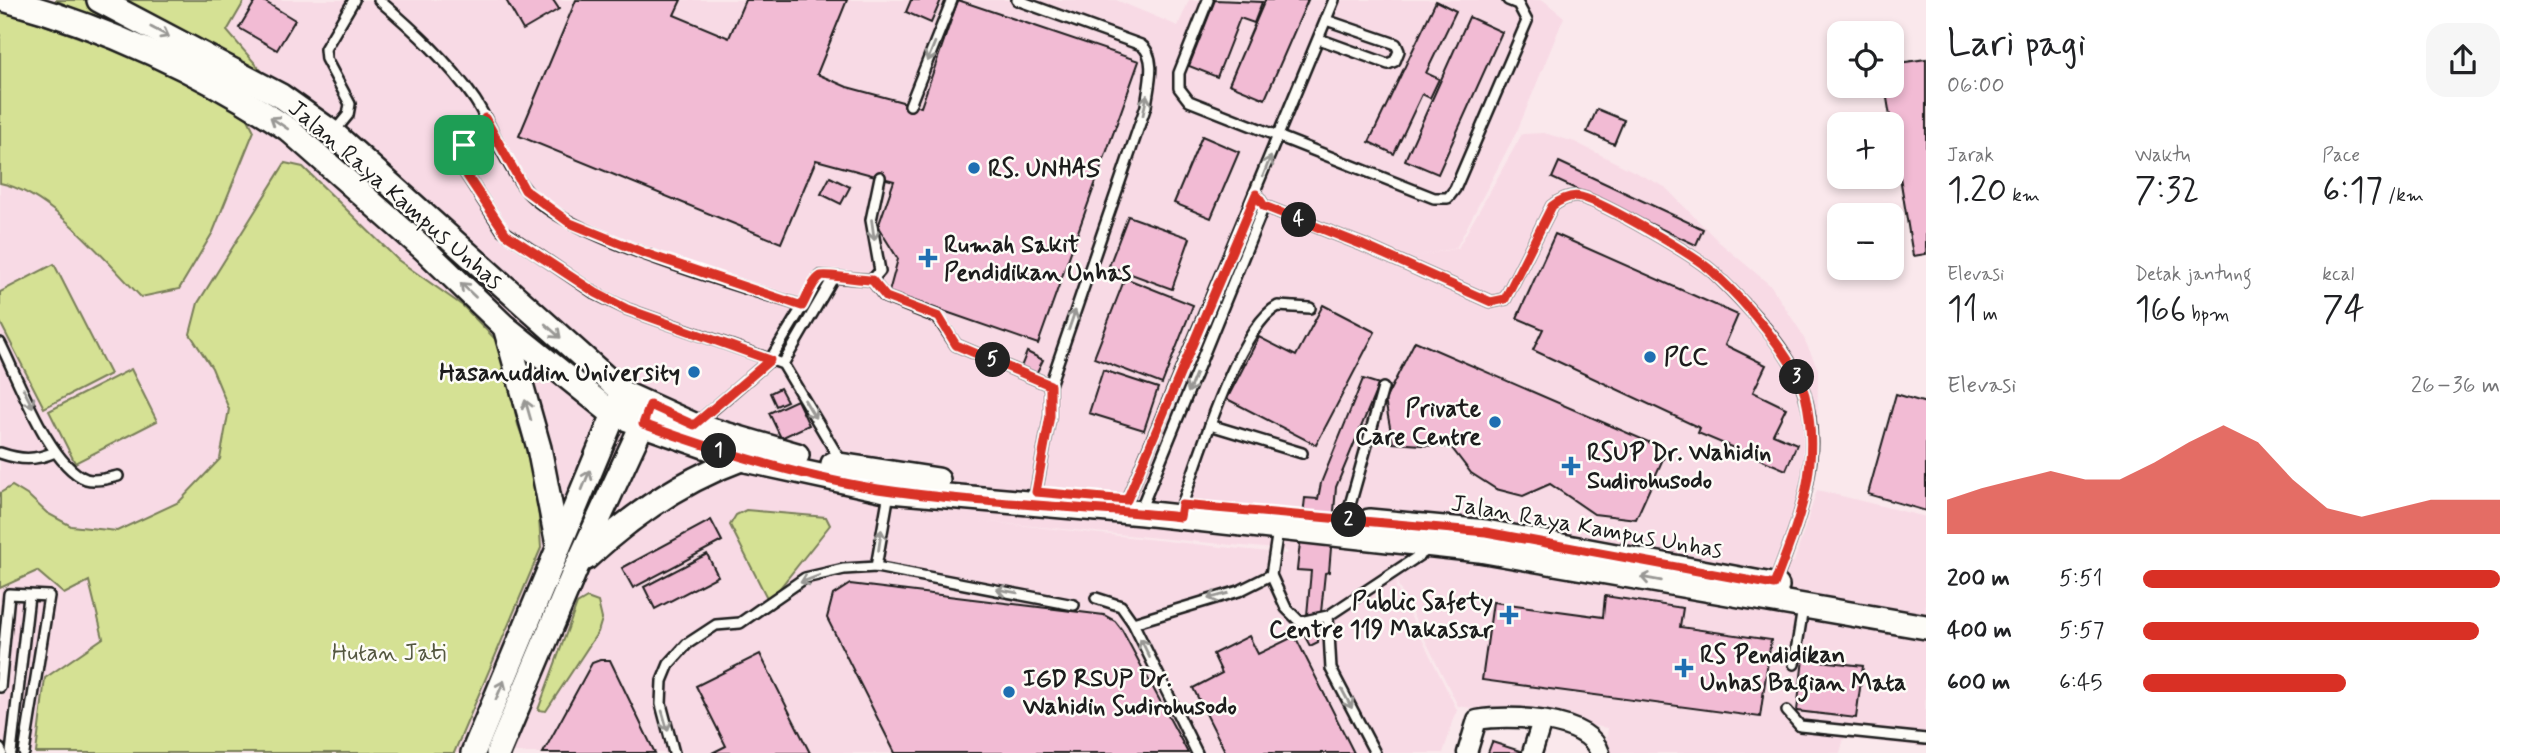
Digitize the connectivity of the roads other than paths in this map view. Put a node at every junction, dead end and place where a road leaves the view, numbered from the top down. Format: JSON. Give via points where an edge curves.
{"nodes":[{"id":1,"x":6,"y":0,"type":"edge"},
{"id":2,"x":99,"y":0,"type":"edge"},
{"id":3,"x":354,"y":0,"type":"edge"},
{"id":4,"x":379,"y":0,"type":"edge"},
{"id":5,"x":952,"y":0,"type":"edge"},
{"id":6,"x":1017,"y":0,"type":"edge"},
{"id":7,"x":1208,"y":0,"type":"edge"},
{"id":8,"x":1334,"y":0,"type":"edge"},
{"id":9,"x":1508,"y":0,"type":"edge"},
{"id":10,"x":1326,"y":20,"type":"junction"},
{"id":11,"x":1319,"y":39,"type":"junction"},
{"id":12,"x":910,"y":105,"type":"dead end"},
{"id":13,"x":485,"y":118,"type":"junction"},
{"id":14,"x":331,"y":132,"type":"junction"},
{"id":15,"x":1278,"y":138,"type":"junction"},
{"id":16,"x":314,"y":152,"type":"junction"},
{"id":17,"x":880,"y":177,"type":"dead end"},
{"id":18,"x":1256,"y":194,"type":"junction"},
{"id":19,"x":1264,"y":206,"type":"junction"},
{"id":20,"x":833,"y":278,"type":"junction"},
{"id":21,"x":872,"y":280,"type":"junction"},
{"id":22,"x":802,"y":306,"type":"junction"},
{"id":23,"x":1310,"y":308,"type":"dead end"},
{"id":24,"x":506,"y":327,"type":"junction"},
{"id":25,"x":0,"y":343,"type":"edge"},
{"id":26,"x":770,"y":360,"type":"junction"},
{"id":27,"x":783,"y":364,"type":"junction"},
{"id":28,"x":1050,"y":385,"type":"junction"},
{"id":29,"x":1382,"y":388,"type":"dead end"},
{"id":30,"x":618,"y":403,"type":"junction"},
{"id":31,"x":647,"y":415,"type":"junction"},
{"id":32,"x":694,"y":425,"type":"junction"},
{"id":33,"x":1210,"y":425,"type":"junction"},
{"id":34,"x":55,"y":452,"type":"junction"},
{"id":35,"x":0,"y":453,"type":"edge"},
{"id":36,"x":1302,"y":453,"type":"dead end"},
{"id":37,"x":741,"y":459,"type":"junction"},
{"id":38,"x":845,"y":467,"type":"junction"},
{"id":39,"x":118,"y":476,"type":"dead end"},
{"id":40,"x":882,"y":484,"type":"junction"},
{"id":41,"x":1036,"y":492,"type":"junction"},
{"id":42,"x":1135,"y":506,"type":"junction"},
{"id":43,"x":1181,"y":511,"type":"junction"},
{"id":44,"x":1346,"y":519,"type":"junction"},
{"id":45,"x":1278,"y":528,"type":"junction"},
{"id":46,"x":1465,"y":539,"type":"junction"},
{"id":47,"x":1436,"y":544,"type":"junction"},
{"id":48,"x":558,"y":548,"type":"junction"},
{"id":49,"x":876,"y":567,"type":"junction"},
{"id":50,"x":576,"y":568,"type":"junction"},
{"id":51,"x":1271,"y":575,"type":"junction"},
{"id":52,"x":1774,"y":585,"type":"junction"},
{"id":53,"x":29,"y":596,"type":"junction"},
{"id":54,"x":1096,"y":598,"type":"dead end"},
{"id":55,"x":1074,"y":605,"type":"dead end"},
{"id":56,"x":1803,"y":606,"type":"junction"},
{"id":57,"x":1926,"y":612,"type":"edge"},
{"id":58,"x":1328,"y":616,"type":"junction"},
{"id":59,"x":1133,"y":623,"type":"junction"},
{"id":60,"x":1926,"y":627,"type":"edge"},
{"id":61,"x":1794,"y":664,"type":"dead end"},
{"id":62,"x":0,"y":687,"type":"edge"},
{"id":63,"x":1787,"y":711,"type":"dead end"},
{"id":64,"x":1542,"y":721,"type":"junction"},
{"id":65,"x":1926,"y":739,"type":"edge"},
{"id":66,"x":11,"y":753,"type":"edge"},
{"id":67,"x":24,"y":753,"type":"edge"},
{"id":68,"x":473,"y":753,"type":"edge"},
{"id":69,"x":498,"y":753,"type":"edge"},
{"id":70,"x":674,"y":753,"type":"edge"},
{"id":71,"x":1197,"y":753,"type":"edge"},
{"id":72,"x":1375,"y":753,"type":"edge"},
{"id":73,"x":1467,"y":753,"type":"edge"},
{"id":74,"x":1532,"y":753,"type":"edge"},
{"id":75,"x":1600,"y":753,"type":"edge"}],
"edges":[{"from":16,"to":1,"type":"street","name":"Jalan Raya Kampus Unhas","one_way":true,"via":[[288,129],[216,84],[62,15]]},
{"from":2,"to":14,"type":"street","name":"Jalan Raya Kampus Unhas","one_way":true,"via":[[281,96]]},
{"from":3,"to":14,"type":"lane","via":[[325,49],[350,104],[348,115]]},
{"from":4,"to":13,"type":"lane","via":[[451,70]]},
{"from":5,"to":12,"type":"lane","one_way":true},
{"from":28,"to":6,"type":"lane","one_way":true,"via":[[1146,106],[1150,61],[1141,45]]},
{"from":7,"to":15,"type":"lane","via":[[1179,73],[1179,88],[1189,101]]},
{"from":8,"to":10,"type":"lane"},
{"from":9,"to":15,"type":"lane","via":[[1518,4],[1527,21],[1448,198],[1434,198]]},
{"from":10,"to":11,"type":"lane"},
{"from":10,"to":11,"type":"lane","via":[[1396,44],[1399,51],[1388,64]]},
{"from":11,"to":15,"type":"lane"},
{"from":13,"to":22,"type":"lane","via":[[525,190],[570,223]]},
{"from":13,"to":26,"type":"lane","via":[[464,145],[462,168],[506,234],[620,306]]},
{"from":14,"to":16,"type":"street"},
{"from":14,"to":30,"type":"street","name":"Jalan Raya Kampus Unhas","one_way":true},
{"from":18,"to":15,"type":"lane","one_way":true},
{"from":24,"to":16,"type":"street","name":"Jalan Raya Kampus Unhas","one_way":true},
{"from":17,"to":21,"type":"lane","one_way":true,"via":[[871,220],[880,271]]},
{"from":18,"to":19,"type":"lane"},
{"from":18,"to":42,"type":"lane"},
{"from":19,"to":42,"type":"lane","one_way":true},
{"from":19,"to":52,"type":"lane","via":[[1491,302],[1505,299],[1552,206],[1571,197],[1580,196],[1641,226],[1713,271],[1788,357],[1804,393],[1813,444],[1805,504]]},
{"from":20,"to":21,"type":"lane"},
{"from":20,"to":22,"type":"lane","via":[[821,276]]},
{"from":20,"to":27,"type":"lane"},
{"from":21,"to":28,"type":"lane","via":[[886,297],[939,317],[956,345]]},
{"from":22,"to":26,"type":"lane"},
{"from":23,"to":33,"type":"lane","via":[[1278,306],[1270,311],[1238,360]]},
{"from":24,"to":30,"type":"street","name":"Jalan Raya Kampus Unhas"},
{"from":48,"to":24,"type":"street","one_way":true,"via":[[542,460]]},
{"from":25,"to":34,"type":"lane","one_way":true},
{"from":26,"to":27,"type":"lane"},
{"from":26,"to":32,"type":"lane"},
{"from":27,"to":38,"type":"lane","one_way":true},
{"from":28,"to":41,"type":"lane","via":[[1050,416]]},
{"from":29,"to":44,"type":"lane"},
{"from":30,"to":31,"type":"street","name":"Jalan Raya Kampus Unhas"},
{"from":48,"to":30,"type":"street","one_way":true},
{"from":31,"to":32,"type":"street","name":"Jalan Raya Kampus Unhas"},
{"from":31,"to":37,"type":"street","name":"Jalan Raya Kampus Unhas"},
{"from":31,"to":50,"type":"street"},
{"from":32,"to":38,"type":"street","name":"Jalan Raya Kampus Unhas"},
{"from":33,"to":36,"type":"lane"},
{"from":33,"to":43,"type":"lane"},
{"from":34,"to":35,"type":"lane","via":[[37,460]]},
{"from":34,"to":39,"type":"lane","via":[[69,470],[89,481]]},
{"from":37,"to":40,"type":"street","name":"Jalan Raya Kampus Unhas"},
{"from":37,"to":50,"type":"street","via":[[702,473],[670,494],[612,534]]},
{"from":38,"to":40,"type":"street","name":"Jalan Raya Kampus Unhas"},
{"from":40,"to":41,"type":"street","name":"Jalan Raya Kampus Unhas"},
{"from":40,"to":42,"type":"street","name":"Jalan Raya Kampus Unhas"},
{"from":49,"to":40,"type":"lane","one_way":true,"via":[[884,512]]},
{"from":41,"to":42,"type":"street","name":"Jalan Raya Kampus Unhas"},
{"from":42,"to":43,"type":"street","name":"Jalan Raya Kampus Unhas"},
{"from":43,"to":44,"type":"street","name":"Jalan Raya Kampus Unhas"},
{"from":43,"to":45,"type":"street","name":"Jalan Raya Kampus Unhas"},
{"from":44,"to":46,"type":"street","name":"Jalan Raya Kampus Unhas"},
{"from":45,"to":47,"type":"street","name":"Jalan Raya Kampus Unhas"},
{"from":45,"to":51,"type":"lane"},
{"from":46,"to":47,"type":"street","name":"Jalan Raya Kampus Unhas"},
{"from":46,"to":52,"type":"street","name":"Jalan Raya Kampus Unhas"},
{"from":56,"to":46,"type":"street","name":"Jalan Raya Kampus Unhas","one_way":true},
{"from":47,"to":58,"type":"lane"},
{"from":68,"to":48,"type":"street","one_way":true},
{"from":55,"to":49,"type":"lane","one_way":true},
{"from":49,"to":70,"type":"lane","one_way":true,"via":[[805,578],[740,623],[716,625],[687,644],[668,664],[662,681],[663,717]]},
{"from":50,"to":69,"type":"street"},
{"from":51,"to":58,"type":"lane","via":[[1286,608],[1300,622]]},
{"from":51,"to":59,"type":"lane","one_way":true,"via":[[1239,590]]},
{"from":52,"to":57,"type":"street","name":"Jalan Raya Kampus Unhas"},
{"from":53,"to":62,"type":"lane","via":[[9,594]]},
{"from":53,"to":66,"type":"lane"},
{"from":53,"to":67,"type":"lane","via":[[49,596]]},
{"from":54,"to":59,"type":"lane","via":[[1121,606]]},
{"from":56,"to":60,"type":"street","name":"Jalan Raya Kampus Unhas"},
{"from":56,"to":61,"type":"lane"},
{"from":58,"to":72,"type":"lane","one_way":true,"via":[[1331,669]]},
{"from":71,"to":59,"type":"lane","one_way":true},
{"from":63,"to":65,"type":"lane","via":[[1800,726]]},
{"from":64,"to":73,"type":"street","via":[[1501,716],[1476,720]]},
{"from":64,"to":74,"type":"street"},
{"from":64,"to":75,"type":"street","via":[[1584,734]]}]}
